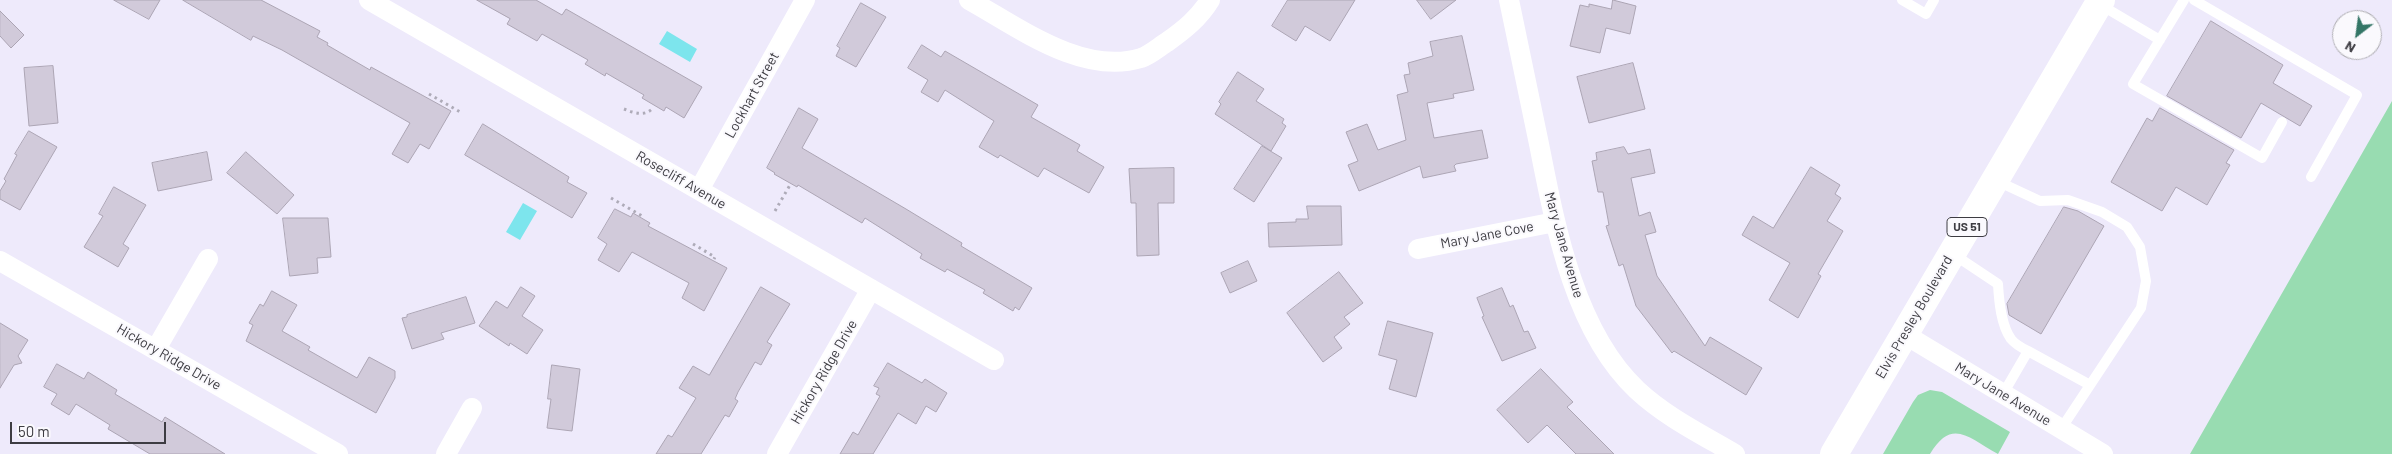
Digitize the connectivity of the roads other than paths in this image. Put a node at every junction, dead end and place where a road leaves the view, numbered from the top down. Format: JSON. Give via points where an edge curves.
{"nodes":[{"id":1,"x":369,"y":0,"type":"edge"},
{"id":2,"x":805,"y":0,"type":"edge"},
{"id":3,"x":970,"y":0,"type":"edge"},
{"id":4,"x":1210,"y":0,"type":"edge"},
{"id":5,"x":1508,"y":0,"type":"edge"},
{"id":6,"x":1902,"y":0,"type":"edge"},
{"id":7,"x":1934,"y":0,"type":"edge"},
{"id":8,"x":2184,"y":0,"type":"edge"},
{"id":9,"x":2194,"y":0,"type":"edge"},
{"id":10,"x":2100,"y":2,"type":"edge"},
{"id":11,"x":2160,"y":40,"type":"junction"},
{"id":12,"x":2282,"y":122,"type":"dead end"},
{"id":13,"x":2311,"y":177,"type":"dead end"},
{"id":14,"x":1995,"y":180,"type":"junction"},
{"id":15,"x":698,"y":190,"type":"junction"},
{"id":16,"x":1555,"y":222,"type":"junction"},
{"id":17,"x":1418,"y":249,"type":"dead end"},
{"id":18,"x":1952,"y":253,"type":"junction"},
{"id":19,"x":208,"y":259,"type":"dead end"},
{"id":20,"x":0,"y":261,"type":"edge"},
{"id":21,"x":871,"y":289,"type":"junction"},
{"id":22,"x":1904,"y":334,"type":"junction"},
{"id":23,"x":156,"y":349,"type":"junction"},
{"id":24,"x":2028,"y":351,"type":"junction"},
{"id":25,"x":994,"y":360,"type":"dead end"},
{"id":26,"x":2090,"y":385,"type":"junction"},
{"id":27,"x":2003,"y":394,"type":"junction"},
{"id":28,"x":472,"y":408,"type":"dead end"},
{"id":29,"x":2061,"y":429,"type":"junction"},
{"id":30,"x":338,"y":454,"type":"edge"},
{"id":31,"x":446,"y":454,"type":"edge"},
{"id":32,"x":777,"y":454,"type":"edge"},
{"id":33,"x":1735,"y":454,"type":"edge"},
{"id":34,"x":1834,"y":454,"type":"edge"},
{"id":35,"x":2103,"y":454,"type":"edge"}],
"edges":[{"from":1,"to":15,"type":"street","name":"Rosecliff Avenue"},
{"from":2,"to":15,"type":"street","name":"Lockhart Street"},
{"from":3,"to":4,"type":"street","via":[[1062,52],[1093,61],[1125,61],[1143,57],[1188,27]]},
{"from":5,"to":16,"type":"street","name":"Mary Jane Avenue"},
{"from":6,"to":7,"type":"lane","via":[[1926,14]]},
{"from":8,"to":11,"type":"lane"},
{"from":9,"to":13,"type":"lane","via":[[2357,96]]},
{"from":10,"to":11,"type":"lane"},
{"from":10,"to":14,"type":"main road","name":"Elvis Presley Boulevard","number":"US 51"},
{"from":11,"to":12,"type":"lane","via":[[2134,84],[2262,158]]},
{"from":14,"to":18,"type":"main road","name":"Elvis Presley Boulevard","number":"US 51"},
{"from":14,"to":26,"type":"lane","via":[[2040,201],[2068,200],[2102,212],[2127,227],[2140,246],[2146,281],[2141,308]]},
{"from":15,"to":21,"type":"street","name":"Rosecliff Avenue"},
{"from":16,"to":17,"type":"street","name":"Mary Jane Cove"},
{"from":16,"to":33,"type":"street","name":"Mary Jane Avenue","via":[[1581,305],[1623,375],[1662,411]]},
{"from":18,"to":22,"type":"main road","name":"Elvis Presley Boulevard","number":"US 51"},
{"from":18,"to":24,"type":"lane","via":[[1998,284],[2006,328],[2012,341]]},
{"from":19,"to":23,"type":"street"},
{"from":20,"to":23,"type":"street","name":"Hickory Ridge Drive"},
{"from":21,"to":25,"type":"street","name":"Rosecliff Avenue"},
{"from":21,"to":32,"type":"street","name":"Hickory Ridge Drive"},
{"from":22,"to":27,"type":"street","name":"Mary Jane Avenue"},
{"from":22,"to":34,"type":"main road","name":"Elvis Presley Boulevard","number":"US 51"},
{"from":23,"to":30,"type":"street","name":"Hickory Ridge Drive"},
{"from":24,"to":26,"type":"lane"},
{"from":24,"to":27,"type":"lane"},
{"from":26,"to":29,"type":"lane"},
{"from":27,"to":29,"type":"street","name":"Mary Jane Avenue"},
{"from":28,"to":31,"type":"street"},
{"from":29,"to":35,"type":"street","name":"Mary Jane Avenue"}]}
